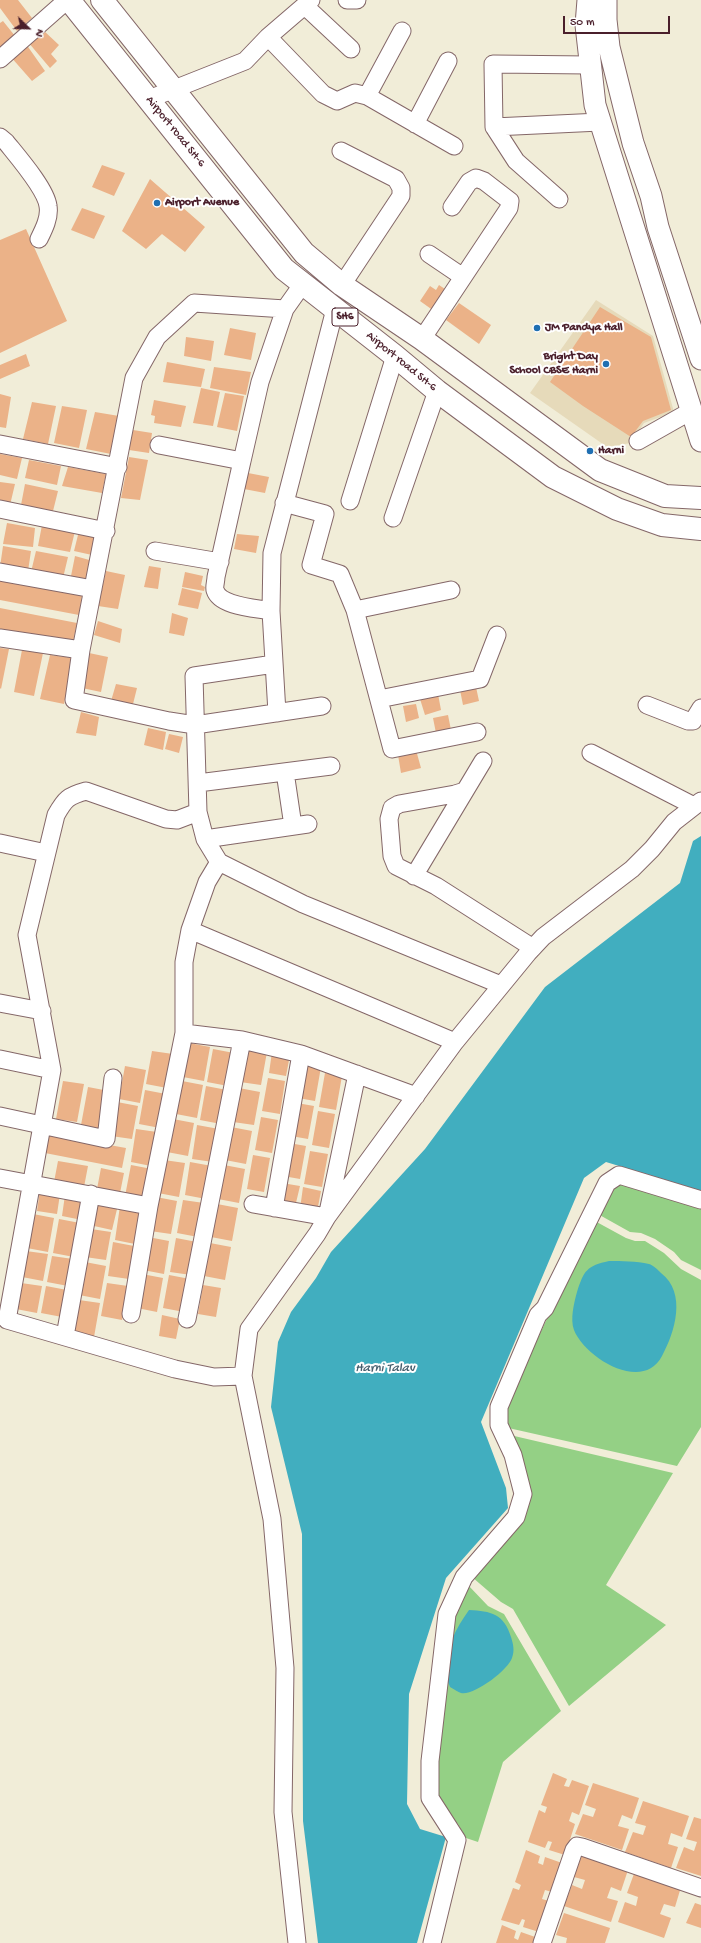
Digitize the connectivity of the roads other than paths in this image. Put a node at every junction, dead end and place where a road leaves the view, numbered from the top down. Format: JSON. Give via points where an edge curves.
{"nodes":[{"id":1,"x":68,"y":0,"type":"edge"},
{"id":2,"x":347,"y":0,"type":"edge"},
{"id":3,"x":357,"y":0,"type":"edge"},
{"id":4,"x":588,"y":0,"type":"edge"},
{"id":5,"x":606,"y":0,"type":"edge"},
{"id":6,"x":103,"y":2,"type":"edge"},
{"id":7,"x":308,"y":3,"type":"edge"},
{"id":8,"x":84,"y":18,"type":"junction"},
{"id":9,"x":402,"y":31,"type":"dead end"},
{"id":10,"x":268,"y":37,"type":"junction"},
{"id":11,"x":351,"y":49,"type":"dead end"},
{"id":12,"x":0,"y":59,"type":"edge"},
{"id":13,"x":448,"y":61,"type":"dead end"},
{"id":14,"x":590,"y":65,"type":"junction"},
{"id":15,"x":174,"y":89,"type":"junction"},
{"id":16,"x":367,"y":96,"type":"junction"},
{"id":17,"x":149,"y":99,"type":"junction"},
{"id":18,"x":600,"y":122,"type":"junction"},
{"id":19,"x":415,"y":124,"type":"junction"},
{"id":20,"x":494,"y":127,"type":"junction"},
{"id":21,"x":0,"y":137,"type":"edge"},
{"id":22,"x":454,"y":146,"type":"dead end"},
{"id":23,"x":341,"y":151,"type":"dead end"},
{"id":24,"x":559,"y":199,"type":"dead end"},
{"id":25,"x":452,"y":207,"type":"dead end"},
{"id":26,"x":39,"y":239,"type":"dead end"},
{"id":27,"x":429,"y":254,"type":"dead end"},
{"id":28,"x":463,"y":277,"type":"junction"},
{"id":29,"x":302,"y":285,"type":"junction"},
{"id":30,"x":342,"y":285,"type":"junction"},
{"id":31,"x":285,"y":309,"type":"junction"},
{"id":32,"x":335,"y":309,"type":"junction"},
{"id":33,"x":422,"y":339,"type":"junction"},
{"id":34,"x":396,"y":356,"type":"junction"},
{"id":35,"x":701,"y":359,"type":"edge"},
{"id":36,"x":436,"y":391,"type":"junction"},
{"id":37,"x":691,"y":411,"type":"junction"},
{"id":38,"x":638,"y":441,"type":"dead end"},
{"id":39,"x":701,"y":441,"type":"edge"},
{"id":40,"x":0,"y":444,"type":"edge"},
{"id":41,"x":159,"y":445,"type":"dead end"},
{"id":42,"x":573,"y":451,"type":"junction"},
{"id":43,"x":242,"y":461,"type":"junction"},
{"id":44,"x":118,"y":467,"type":"junction"},
{"id":45,"x":553,"y":477,"type":"junction"},
{"id":46,"x":701,"y":498,"type":"edge"},
{"id":47,"x":350,"y":501,"type":"dead end"},
{"id":48,"x":284,"y":503,"type":"junction"},
{"id":49,"x":0,"y":509,"type":"edge"},
{"id":50,"x":393,"y":518,"type":"dead end"},
{"id":51,"x":701,"y":529,"type":"edge"},
{"id":52,"x":106,"y":531,"type":"junction"},
{"id":53,"x":155,"y":551,"type":"dead end"},
{"id":54,"x":220,"y":562,"type":"junction"},
{"id":55,"x":0,"y":572,"type":"edge"},
{"id":56,"x":94,"y":589,"type":"junction"},
{"id":57,"x":451,"y":590,"type":"dead end"},
{"id":58,"x":355,"y":610,"type":"junction"},
{"id":59,"x":271,"y":611,"type":"junction"},
{"id":60,"x":497,"y":635,"type":"dead end"},
{"id":61,"x":0,"y":638,"type":"edge"},
{"id":62,"x":81,"y":650,"type":"junction"},
{"id":63,"x":274,"y":664,"type":"junction"},
{"id":64,"x":379,"y":699,"type":"junction"},
{"id":65,"x":647,"y":705,"type":"dead end"},
{"id":66,"x":322,"y":706,"type":"dead end"},
{"id":67,"x":701,"y":708,"type":"edge"},
{"id":68,"x":277,"y":713,"type":"junction"},
{"id":69,"x":195,"y":725,"type":"junction"},
{"id":70,"x":477,"y":732,"type":"dead end"},
{"id":71,"x":591,"y":753,"type":"dead end"},
{"id":72,"x":484,"y":761,"type":"dead end"},
{"id":73,"x":331,"y":766,"type":"dead end"},
{"id":74,"x":285,"y":772,"type":"junction"},
{"id":75,"x":198,"y":783,"type":"junction"},
{"id":76,"x":465,"y":791,"type":"junction"},
{"id":77,"x":697,"y":804,"type":"edge"},
{"id":78,"x":198,"y":812,"type":"junction"},
{"id":79,"x":205,"y":839,"type":"junction"},
{"id":80,"x":0,"y":843,"type":"edge"},
{"id":81,"x":46,"y":853,"type":"junction"},
{"id":82,"x":219,"y":862,"type":"junction"},
{"id":83,"x":414,"y":876,"type":"junction"},
{"id":84,"x":190,"y":930,"type":"junction"},
{"id":85,"x":533,"y":948,"type":"junction"},
{"id":86,"x":501,"y":985,"type":"junction"},
{"id":87,"x":0,"y":1003,"type":"edge"},
{"id":88,"x":42,"y":1011,"type":"junction"},
{"id":89,"x":184,"y":1033,"type":"junction"},
{"id":90,"x":242,"y":1040,"type":"junction"},
{"id":91,"x":455,"y":1042,"type":"junction"},
{"id":92,"x":301,"y":1054,"type":"junction"},
{"id":93,"x":0,"y":1059,"type":"edge"},
{"id":94,"x":52,"y":1070,"type":"junction"},
{"id":95,"x":357,"y":1074,"type":"junction"},
{"id":96,"x":114,"y":1078,"type":"dead end"},
{"id":97,"x":416,"y":1096,"type":"junction"},
{"id":98,"x":0,"y":1116,"type":"edge"},
{"id":99,"x":43,"y":1126,"type":"junction"},
{"id":100,"x":0,"y":1178,"type":"edge"},
{"id":101,"x":31,"y":1185,"type":"junction"},
{"id":102,"x":91,"y":1194,"type":"junction"},
{"id":103,"x":701,"y":1200,"type":"edge"},
{"id":104,"x":253,"y":1204,"type":"dead end"},
{"id":105,"x":149,"y":1206,"type":"junction"},
{"id":106,"x":274,"y":1208,"type":"junction"},
{"id":107,"x":327,"y":1217,"type":"junction"},
{"id":108,"x":131,"y":1314,"type":"dead end"},
{"id":109,"x":187,"y":1319,"type":"dead end"},
{"id":110,"x":65,"y":1336,"type":"junction"},
{"id":111,"x":243,"y":1376,"type":"junction"},
{"id":112,"x":701,"y":1888,"type":"edge"},
{"id":113,"x":297,"y":1943,"type":"edge"},
{"id":114,"x":432,"y":1943,"type":"edge"},
{"id":115,"x":542,"y":1943,"type":"edge"}],
"edges":[{"from":1,"to":8,"type":"main road","name":"Airport road SH-6","number":"SH6"},
{"from":1,"to":12,"type":"street"},
{"from":2,"to":3,"type":"street"},
{"from":4,"to":14,"type":"street","via":[[586,25]]},
{"from":5,"to":35,"type":"street","via":[[609,47],[632,143]]},
{"from":6,"to":8,"type":"main road"},
{"from":6,"to":15,"type":"main road","number":"SH6"},
{"from":7,"to":10,"type":"street"},
{"from":7,"to":11,"type":"street"},
{"from":8,"to":17,"type":"main road","name":"Airport road SH-6","number":"SH6"},
{"from":9,"to":16,"type":"street"},
{"from":10,"to":15,"type":"street","via":[[245,62]]},
{"from":10,"to":16,"type":"street","via":[[323,94],[337,101],[355,93]]},
{"from":13,"to":19,"type":"street"},
{"from":14,"to":18,"type":"street"},
{"from":14,"to":20,"type":"street","via":[[493,64]]},
{"from":15,"to":17,"type":"street"},
{"from":15,"to":30,"type":"main road","number":"SH6","via":[[304,253]]},
{"from":16,"to":19,"type":"street"},
{"from":17,"to":29,"type":"main road","name":"Airport road SH-6","number":"SH6","via":[[284,269]]},
{"from":18,"to":20,"type":"street"},
{"from":18,"to":37,"type":"street"},
{"from":19,"to":22,"type":"street"},
{"from":20,"to":24,"type":"street","via":[[516,161]]},
{"from":21,"to":26,"type":"street","via":[[46,195],[48,208],[45,226]]},
{"from":23,"to":30,"type":"street","via":[[396,179],[401,192],[401,196]]},
{"from":25,"to":28,"type":"street","via":[[469,182],[476,178],[510,201],[510,208]]},
{"from":27,"to":28,"type":"street"},
{"from":28,"to":33,"type":"street"},
{"from":29,"to":31,"type":"street"},
{"from":29,"to":32,"type":"main road","name":"Airport road SH-6","number":"SH6"},
{"from":30,"to":33,"type":"main road","number":"SH6"},
{"from":31,"to":43,"type":"street","via":[[260,382]]},
{"from":31,"to":44,"type":"street","via":[[194,303],[157,337],[134,378]]},
{"from":32,"to":34,"type":"main road","name":"Airport road SH-6","number":"SH6"},
{"from":32,"to":48,"type":"street"},
{"from":33,"to":42,"type":"main road","number":"SH6"},
{"from":34,"to":36,"type":"main road","name":"Airport road SH-6","number":"SH6"},
{"from":34,"to":47,"type":"street"},
{"from":36,"to":45,"type":"main road","name":"Airport road SH-6","number":"SH6"},
{"from":36,"to":50,"type":"street"},
{"from":37,"to":38,"type":"street"},
{"from":37,"to":39,"type":"street"},
{"from":40,"to":44,"type":"street"},
{"from":41,"to":43,"type":"street"},
{"from":42,"to":45,"type":"main road"},
{"from":42,"to":46,"type":"main road","number":"SH6","via":[[600,470],[642,488],[665,496]]},
{"from":43,"to":54,"type":"street"},
{"from":44,"to":52,"type":"street"},
{"from":45,"to":51,"type":"main road","name":"Airport road SH-6","number":"SH6","via":[[617,509],[662,525]]},
{"from":48,"to":58,"type":"street","via":[[325,514],[311,566],[340,574]]},
{"from":48,"to":59,"type":"street","via":[[272,553]]},
{"from":49,"to":52,"type":"street"},
{"from":52,"to":56,"type":"street"},
{"from":53,"to":54,"type":"street"},
{"from":54,"to":59,"type":"street","via":[[215,590],[221,599],[230,604]]},
{"from":55,"to":56,"type":"street"},
{"from":56,"to":62,"type":"street"},
{"from":57,"to":58,"type":"street"},
{"from":58,"to":64,"type":"street"},
{"from":59,"to":63,"type":"street"},
{"from":60,"to":64,"type":"street","via":[[480,680],[455,690]]},
{"from":61,"to":62,"type":"street"},
{"from":62,"to":69,"type":"street","via":[[74,700]]},
{"from":63,"to":68,"type":"street"},
{"from":63,"to":69,"type":"street","via":[[194,676]]},
{"from":64,"to":70,"type":"street","via":[[392,749]]},
{"from":65,"to":67,"type":"street","via":[[688,721],[693,721]]},
{"from":66,"to":68,"type":"street"},
{"from":68,"to":69,"type":"street"},
{"from":69,"to":75,"type":"street"},
{"from":71,"to":77,"type":"street"},
{"from":72,"to":76,"type":"street"},
{"from":73,"to":74,"type":"street"},
{"from":74,"to":75,"type":"street"},
{"from":74,"to":79,"type":"street","via":[[301,825]]},
{"from":75,"to":78,"type":"street"},
{"from":76,"to":83,"type":"street"},
{"from":76,"to":83,"type":"street","via":[[399,804],[392,808],[389,819],[392,856],[396,866]]},
{"from":77,"to":85,"type":"street","via":[[674,822],[632,869],[543,937]]},
{"from":78,"to":79,"type":"street"},
{"from":78,"to":81,"type":"street","via":[[178,820],[166,819],[86,791],[73,794],[64,801],[56,815]]},
{"from":79,"to":82,"type":"street"},
{"from":80,"to":81,"type":"street"},
{"from":81,"to":88,"type":"street","via":[[27,935]]},
{"from":82,"to":84,"type":"street","via":[[207,882]]},
{"from":82,"to":86,"type":"street","via":[[303,904]]},
{"from":83,"to":85,"type":"street","via":[[436,886]]},
{"from":84,"to":89,"type":"street","via":[[184,962]]},
{"from":84,"to":91,"type":"street"},
{"from":85,"to":86,"type":"street"},
{"from":86,"to":91,"type":"street"},
{"from":87,"to":88,"type":"street"},
{"from":88,"to":94,"type":"street"},
{"from":89,"to":90,"type":"street"},
{"from":89,"to":105,"type":"street"},
{"from":90,"to":92,"type":"street"},
{"from":90,"to":109,"type":"street"},
{"from":91,"to":97,"type":"street"},
{"from":92,"to":95,"type":"street"},
{"from":92,"to":106,"type":"street"},
{"from":93,"to":94,"type":"street"},
{"from":94,"to":99,"type":"street"},
{"from":95,"to":97,"type":"street"},
{"from":95,"to":107,"type":"street"},
{"from":96,"to":99,"type":"street","via":[[106,1139]]},
{"from":97,"to":107,"type":"street"},
{"from":98,"to":99,"type":"street"},
{"from":99,"to":101,"type":"street"},
{"from":100,"to":101,"type":"street"},
{"from":101,"to":102,"type":"street"},
{"from":101,"to":110,"type":"street","via":[[7,1320]]},
{"from":102,"to":105,"type":"street"},
{"from":102,"to":110,"type":"street"},
{"from":103,"to":114,"type":"street","via":[[619,1175],[606,1183],[545,1308],[538,1315],[499,1407],[499,1425],[513,1455],[523,1494],[516,1517],[464,1577],[447,1614],[430,1761],[430,1798],[457,1840]]},
{"from":104,"to":106,"type":"street"},
{"from":105,"to":108,"type":"street"},
{"from":106,"to":107,"type":"street"},
{"from":107,"to":111,"type":"street","via":[[249,1329]]},
{"from":110,"to":111,"type":"street","via":[[175,1369],[214,1377]]},
{"from":111,"to":113,"type":"street","via":[[272,1519],[285,1668],[283,1812]]},
{"from":112,"to":115,"type":"street","via":[[577,1846]]}]}
